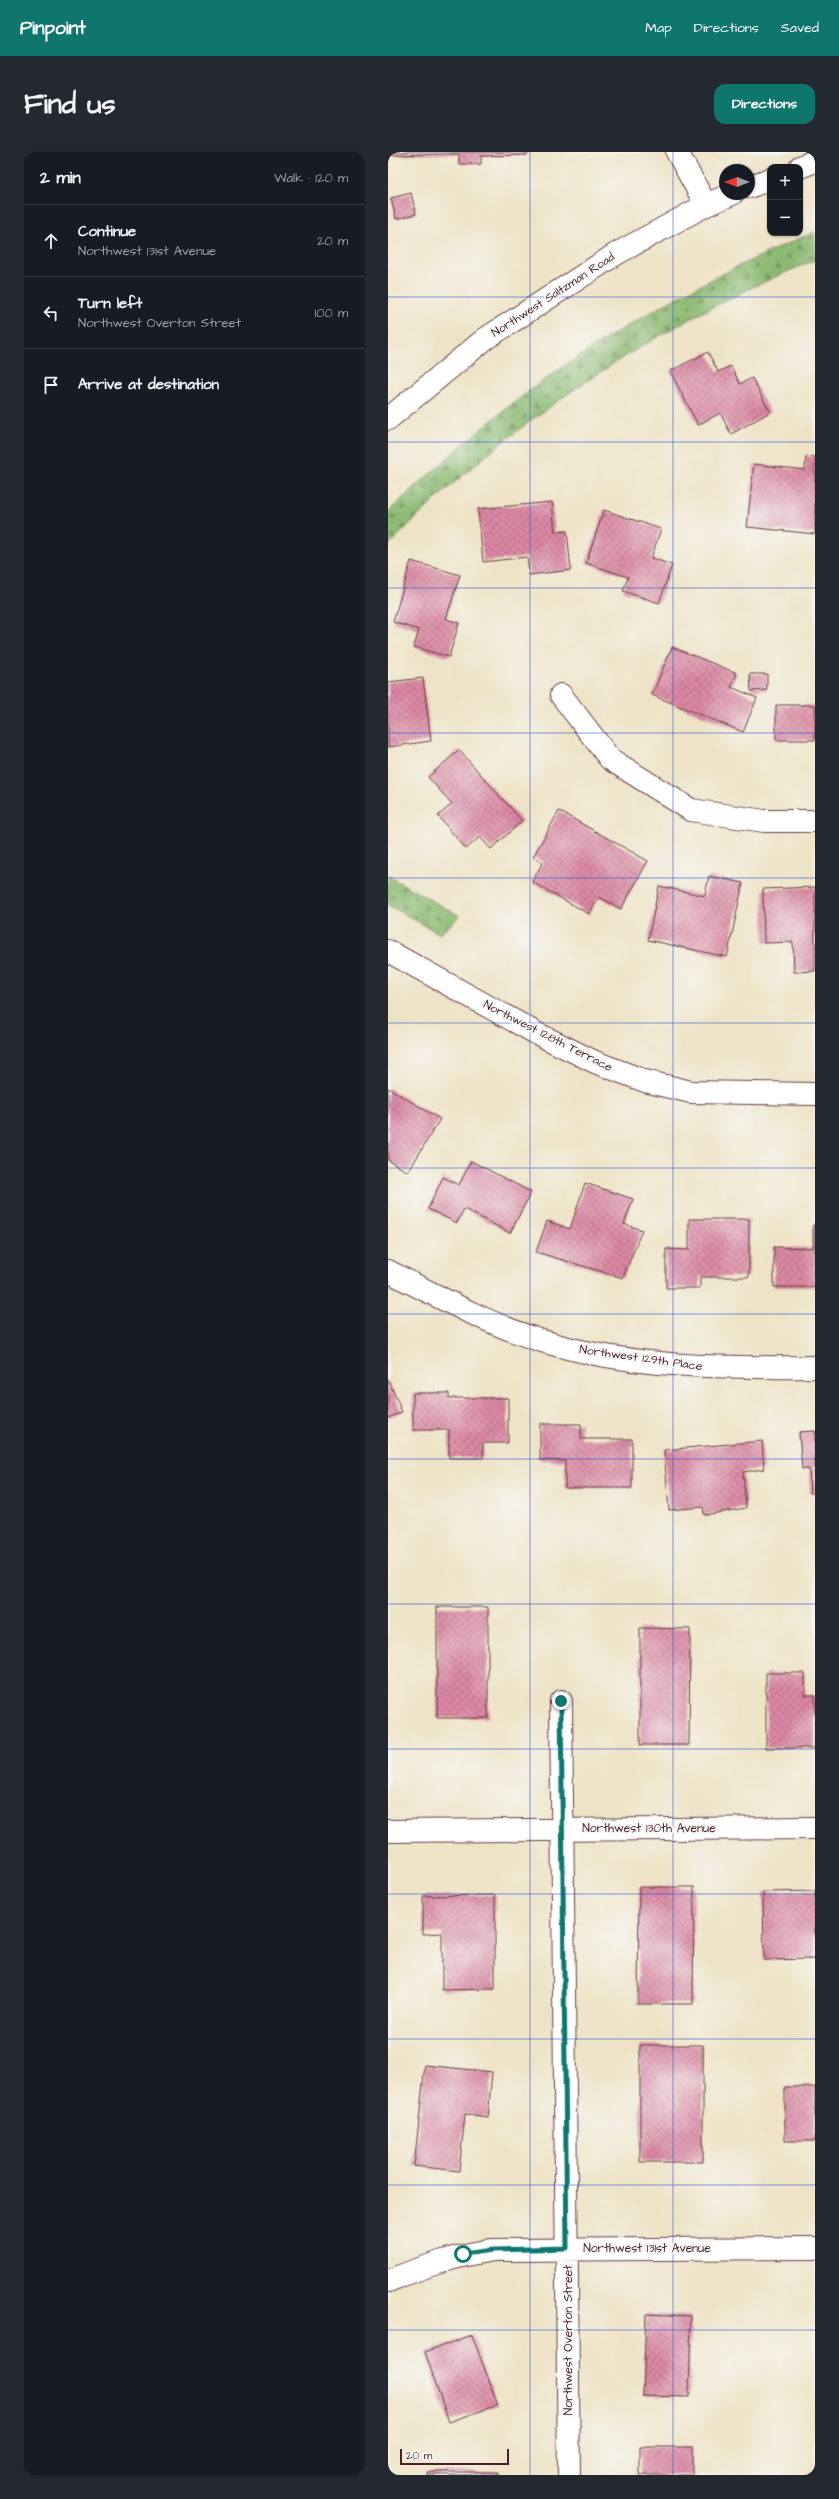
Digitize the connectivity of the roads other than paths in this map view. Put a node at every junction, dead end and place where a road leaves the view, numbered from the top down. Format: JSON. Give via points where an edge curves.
{"nodes":[{"id":1,"x":677,"y":152,"type":"edge"},
{"id":2,"x":815,"y":161,"type":"edge"},
{"id":3,"x":803,"y":166,"type":"edge"},
{"id":4,"x":767,"y":180,"type":"edge"},
{"id":5,"x":755,"y":185,"type":"edge"},
{"id":6,"x":719,"y":200,"type":"edge"},
{"id":7,"x":706,"y":205,"type":"junction"},
{"id":8,"x":388,"y":419,"type":"edge"},
{"id":9,"x":561,"y":695,"type":"dead end"},
{"id":10,"x":815,"y":821,"type":"edge"},
{"id":11,"x":388,"y":951,"type":"edge"},
{"id":12,"x":815,"y":1094,"type":"edge"},
{"id":13,"x":388,"y":1271,"type":"edge"},
{"id":14,"x":815,"y":1367,"type":"edge"},
{"id":15,"x":561,"y":1701,"type":"dead end"},
{"id":16,"x":562,"y":1828,"type":"junction"},
{"id":17,"x":815,"y":1828,"type":"edge"},
{"id":18,"x":388,"y":1831,"type":"edge"},
{"id":19,"x":567,"y":2248,"type":"junction"},
{"id":20,"x":815,"y":2248,"type":"edge"},
{"id":21,"x":388,"y":2281,"type":"edge"},
{"id":22,"x":569,"y":2475,"type":"edge"}],
"edges":[{"from":1,"to":7,"type":"street"},
{"from":2,"to":3,"type":"street"},
{"from":4,"to":5,"type":"street"},
{"from":6,"to":7,"type":"street","name":"Northwest Saltzman Road"},
{"from":7,"to":8,"type":"street","name":"Northwest Saltzman Road","via":[[616,254],[485,339]]},
{"from":9,"to":10,"type":"street","via":[[610,759],[691,810],[764,821]]},
{"from":11,"to":12,"type":"street","name":"Northwest 128th Terrace","via":[[536,1033],[595,1062],[645,1081],[691,1092]]},
{"from":13,"to":14,"type":"street","name":"Northwest 129th Place","via":[[479,1318],[540,1340],[592,1353],[726,1368]]},
{"from":15,"to":16,"type":"street","name":"Northwest Overton Street"},
{"from":16,"to":17,"type":"street","name":"Northwest 130th Avenue"},
{"from":16,"to":18,"type":"street","name":"Northwest 130th Avenue"},
{"from":16,"to":19,"type":"street","name":"Northwest Overton Street"},
{"from":19,"to":20,"type":"street","name":"Northwest 131st Avenue"},
{"from":19,"to":21,"type":"street","name":"Northwest 131st Avenue","via":[[493,2250],[463,2254]]},
{"from":19,"to":22,"type":"street","name":"Northwest Overton Street"}]}
